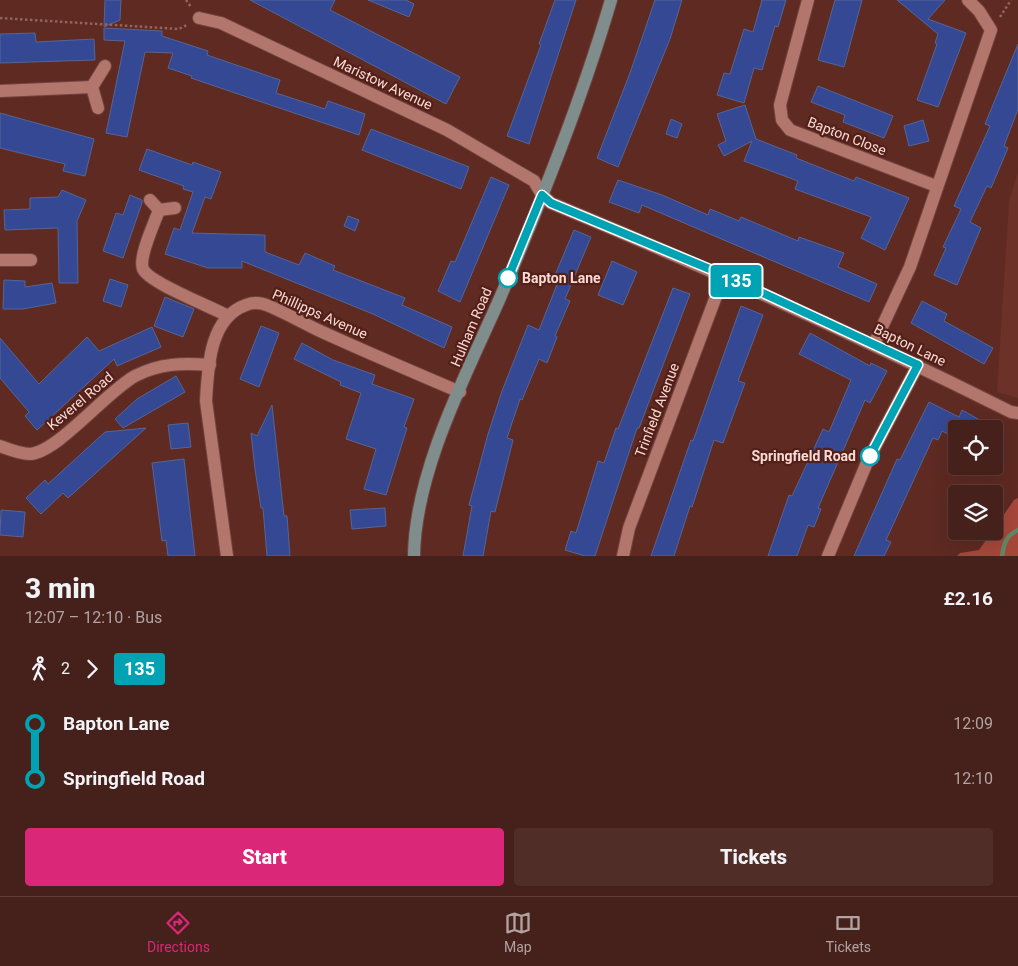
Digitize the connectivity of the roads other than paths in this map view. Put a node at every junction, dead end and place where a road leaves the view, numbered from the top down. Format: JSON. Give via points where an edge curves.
{"nodes":[{"id":1,"x":611,"y":0,"type":"edge"},
{"id":2,"x":808,"y":0,"type":"edge"},
{"id":3,"x":968,"y":0,"type":"edge"},
{"id":4,"x":199,"y":18,"type":"road end"},
{"id":5,"x":104,"y":66,"type":"dead end"},
{"id":6,"x":92,"y":87,"type":"junction"},
{"id":7,"x":0,"y":91,"type":"edge"},
{"id":8,"x":98,"y":108,"type":"dead end"},
{"id":9,"x":936,"y":186,"type":"junction"},
{"id":10,"x":542,"y":195,"type":"junction"},
{"id":11,"x":150,"y":200,"type":"dead end"},
{"id":12,"x":175,"y":208,"type":"dead end"},
{"id":13,"x":159,"y":210,"type":"junction"},
{"id":14,"x":0,"y":260,"type":"edge"},
{"id":15,"x":31,"y":260,"type":"dead end"},
{"id":16,"x":724,"y":275,"type":"junction"},
{"id":17,"x":228,"y":316,"type":"junction"},
{"id":18,"x":874,"y":344,"type":"junction"},
{"id":19,"x":210,"y":365,"type":"junction"},
{"id":20,"x":918,"y":365,"type":"junction"},
{"id":21,"x":460,"y":392,"type":"junction"},
{"id":22,"x":1018,"y":413,"type":"edge"},
{"id":23,"x":0,"y":446,"type":"edge"},
{"id":24,"x":227,"y":556,"type":"edge"},
{"id":25,"x":414,"y":556,"type":"edge"},
{"id":26,"x":623,"y":556,"type":"edge"},
{"id":27,"x":828,"y":556,"type":"edge"}],
"edges":[{"from":1,"to":10,"type":"street","name":"Hulham Road","via":[[592,64]]},
{"from":2,"to":9,"type":"street","name":"Bapton Close","via":[[780,105],[782,120],[790,130]]},
{"from":3,"to":9,"type":"street","via":[[991,30]]},
{"from":4,"to":10,"type":"street","name":"Maristow Avenue","via":[[220,23],[447,130],[534,181]]},
{"from":5,"to":6,"type":"street"},
{"from":6,"to":7,"type":"street"},
{"from":6,"to":8,"type":"street"},
{"from":9,"to":18,"type":"street","via":[[910,267]]},
{"from":10,"to":16,"type":"street","name":"Bapton Lane","via":[[551,203]]},
{"from":10,"to":21,"type":"street","name":"Hulham Road"},
{"from":11,"to":13,"type":"street"},
{"from":12,"to":13,"type":"street"},
{"from":13,"to":17,"type":"street","via":[[142,256],[143,269],[150,277]]},
{"from":14,"to":15,"type":"street"},
{"from":16,"to":18,"type":"street","name":"Bapton Lane"},
{"from":16,"to":26,"type":"street","name":"Trinfield Avenue","via":[[629,528]]},
{"from":17,"to":19,"type":"street","via":[[220,326]]},
{"from":17,"to":21,"type":"street","name":"Phillipps Avenue","via":[[246,305],[258,303],[268,306]]},
{"from":18,"to":20,"type":"street","name":"Bapton Lane"},
{"from":19,"to":23,"type":"street","name":"Keverel Road","via":[[178,363],[134,376],[56,441],[39,451],[29,454]]},
{"from":19,"to":24,"type":"street","via":[[206,401]]},
{"from":20,"to":22,"type":"street","name":"Bapton Lane"},
{"from":20,"to":27,"type":"street","via":[[868,460]]},
{"from":21,"to":25,"type":"street","name":"Hulham Road","via":[[438,442],[422,496]]}]}
